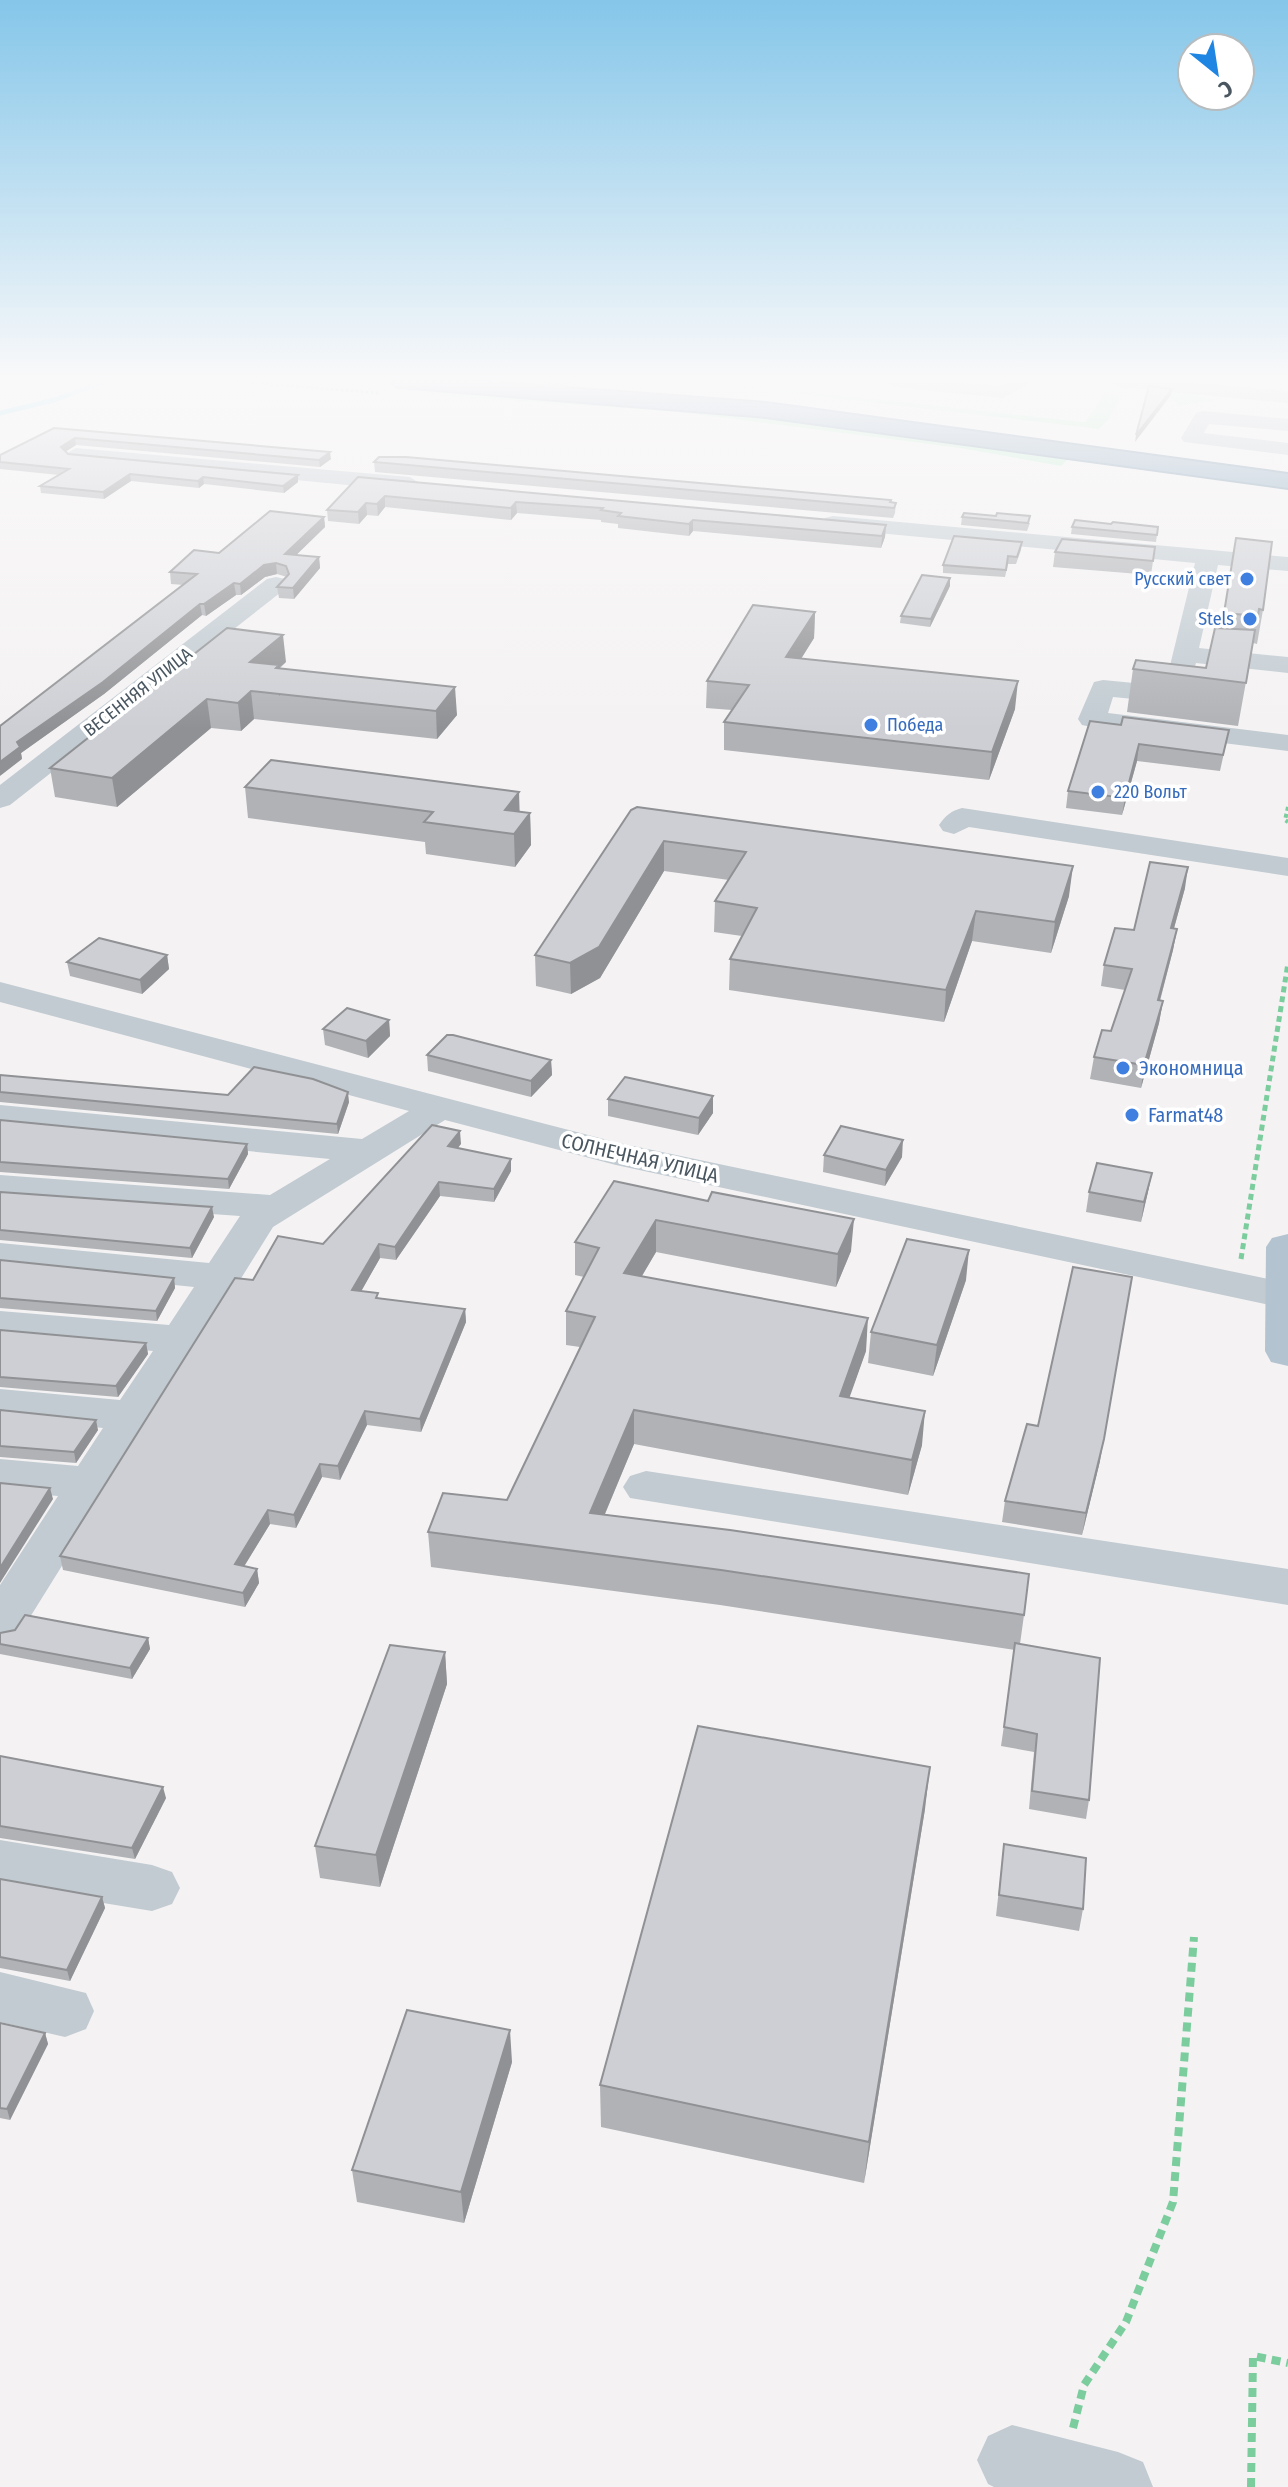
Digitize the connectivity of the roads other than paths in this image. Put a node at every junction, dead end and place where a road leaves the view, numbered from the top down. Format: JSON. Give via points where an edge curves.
{"nodes":[{"id":1,"x":805,"y":520,"type":"edge"},
{"id":2,"x":1208,"y":559,"type":"junction"},
{"id":3,"x":1288,"y":564,"type":"edge"},
{"id":4,"x":276,"y":584,"type":"edge"},
{"id":5,"x":1185,"y":654,"type":"junction"},
{"id":6,"x":1288,"y":665,"type":"edge"},
{"id":7,"x":1288,"y":743,"type":"edge"},
{"id":8,"x":0,"y":799,"type":"edge"},
{"id":9,"x":954,"y":825,"type":"dead end"},
{"id":10,"x":1288,"y":867,"type":"edge"},
{"id":11,"x":0,"y":992,"type":"edge"},
{"id":12,"x":439,"y":1108,"type":"junction"},
{"id":13,"x":0,"y":1116,"type":"edge"},
{"id":14,"x":369,"y":1151,"type":"junction"},
{"id":15,"x":0,"y":1187,"type":"edge"},
{"id":16,"x":277,"y":1207,"type":"junction"},
{"id":17,"x":1288,"y":1247,"type":"edge"},
{"id":18,"x":0,"y":1255,"type":"edge"},
{"id":19,"x":221,"y":1277,"type":"junction"},
{"id":20,"x":1287,"y":1296,"type":"edge"},
{"id":21,"x":1288,"y":1319,"type":"edge"},
{"id":22,"x":0,"y":1324,"type":"edge"},
{"id":23,"x":181,"y":1340,"type":"junction"},
{"id":24,"x":1288,"y":1351,"type":"edge"},
{"id":25,"x":0,"y":1403,"type":"edge"},
{"id":26,"x":133,"y":1416,"type":"junction"},
{"id":27,"x":0,"y":1475,"type":"edge"},
{"id":28,"x":90,"y":1483,"type":"junction"},
{"id":29,"x":646,"y":1487,"type":"dead end"},
{"id":30,"x":15,"y":1575,"type":"edge"},
{"id":31,"x":1288,"y":1587,"type":"edge"},
{"id":32,"x":0,"y":1625,"type":"edge"},
{"id":33,"x":0,"y":1863,"type":"edge"},
{"id":34,"x":152,"y":1888,"type":"dead end"},
{"id":35,"x":0,"y":1997,"type":"edge"},
{"id":36,"x":65,"y":2011,"type":"dead end"}],
"edges":[{"from":1,"to":2,"type":"street"},
{"from":2,"to":3,"type":"street"},
{"from":2,"to":5,"type":"street"},
{"from":4,"to":8,"type":"street","name":"ВЕСЕННЯЯ УЛИЦА"},
{"from":5,"to":6,"type":"street"},
{"from":5,"to":7,"type":"street","via":[[1176,695],[1103,688],[1092,719]]},
{"from":9,"to":10,"type":"street","via":[[962,817]]},
{"from":11,"to":12,"type":"street","name":"СОЛНЕЧНАЯ УЛИЦА"},
{"from":12,"to":14,"type":"street"},
{"from":12,"to":20,"type":"street","name":"СОЛНЕЧНАЯ УЛИЦА","via":[[616,1154]]},
{"from":13,"to":14,"type":"street"},
{"from":14,"to":16,"type":"street"},
{"from":15,"to":16,"type":"street"},
{"from":16,"to":19,"type":"street","via":[[258,1219]]},
{"from":17,"to":20,"type":"main road"},
{"from":18,"to":19,"type":"street"},
{"from":19,"to":23,"type":"street"},
{"from":20,"to":21,"type":"main road"},
{"from":21,"to":24,"type":"main road"},
{"from":22,"to":23,"type":"street"},
{"from":23,"to":26,"type":"street"},
{"from":25,"to":26,"type":"street"},
{"from":26,"to":28,"type":"street"},
{"from":27,"to":28,"type":"street"},
{"from":28,"to":30,"type":"street"},
{"from":29,"to":31,"type":"street"},
{"from":30,"to":32,"type":"street"},
{"from":33,"to":34,"type":"street"},
{"from":35,"to":36,"type":"street"}]}
